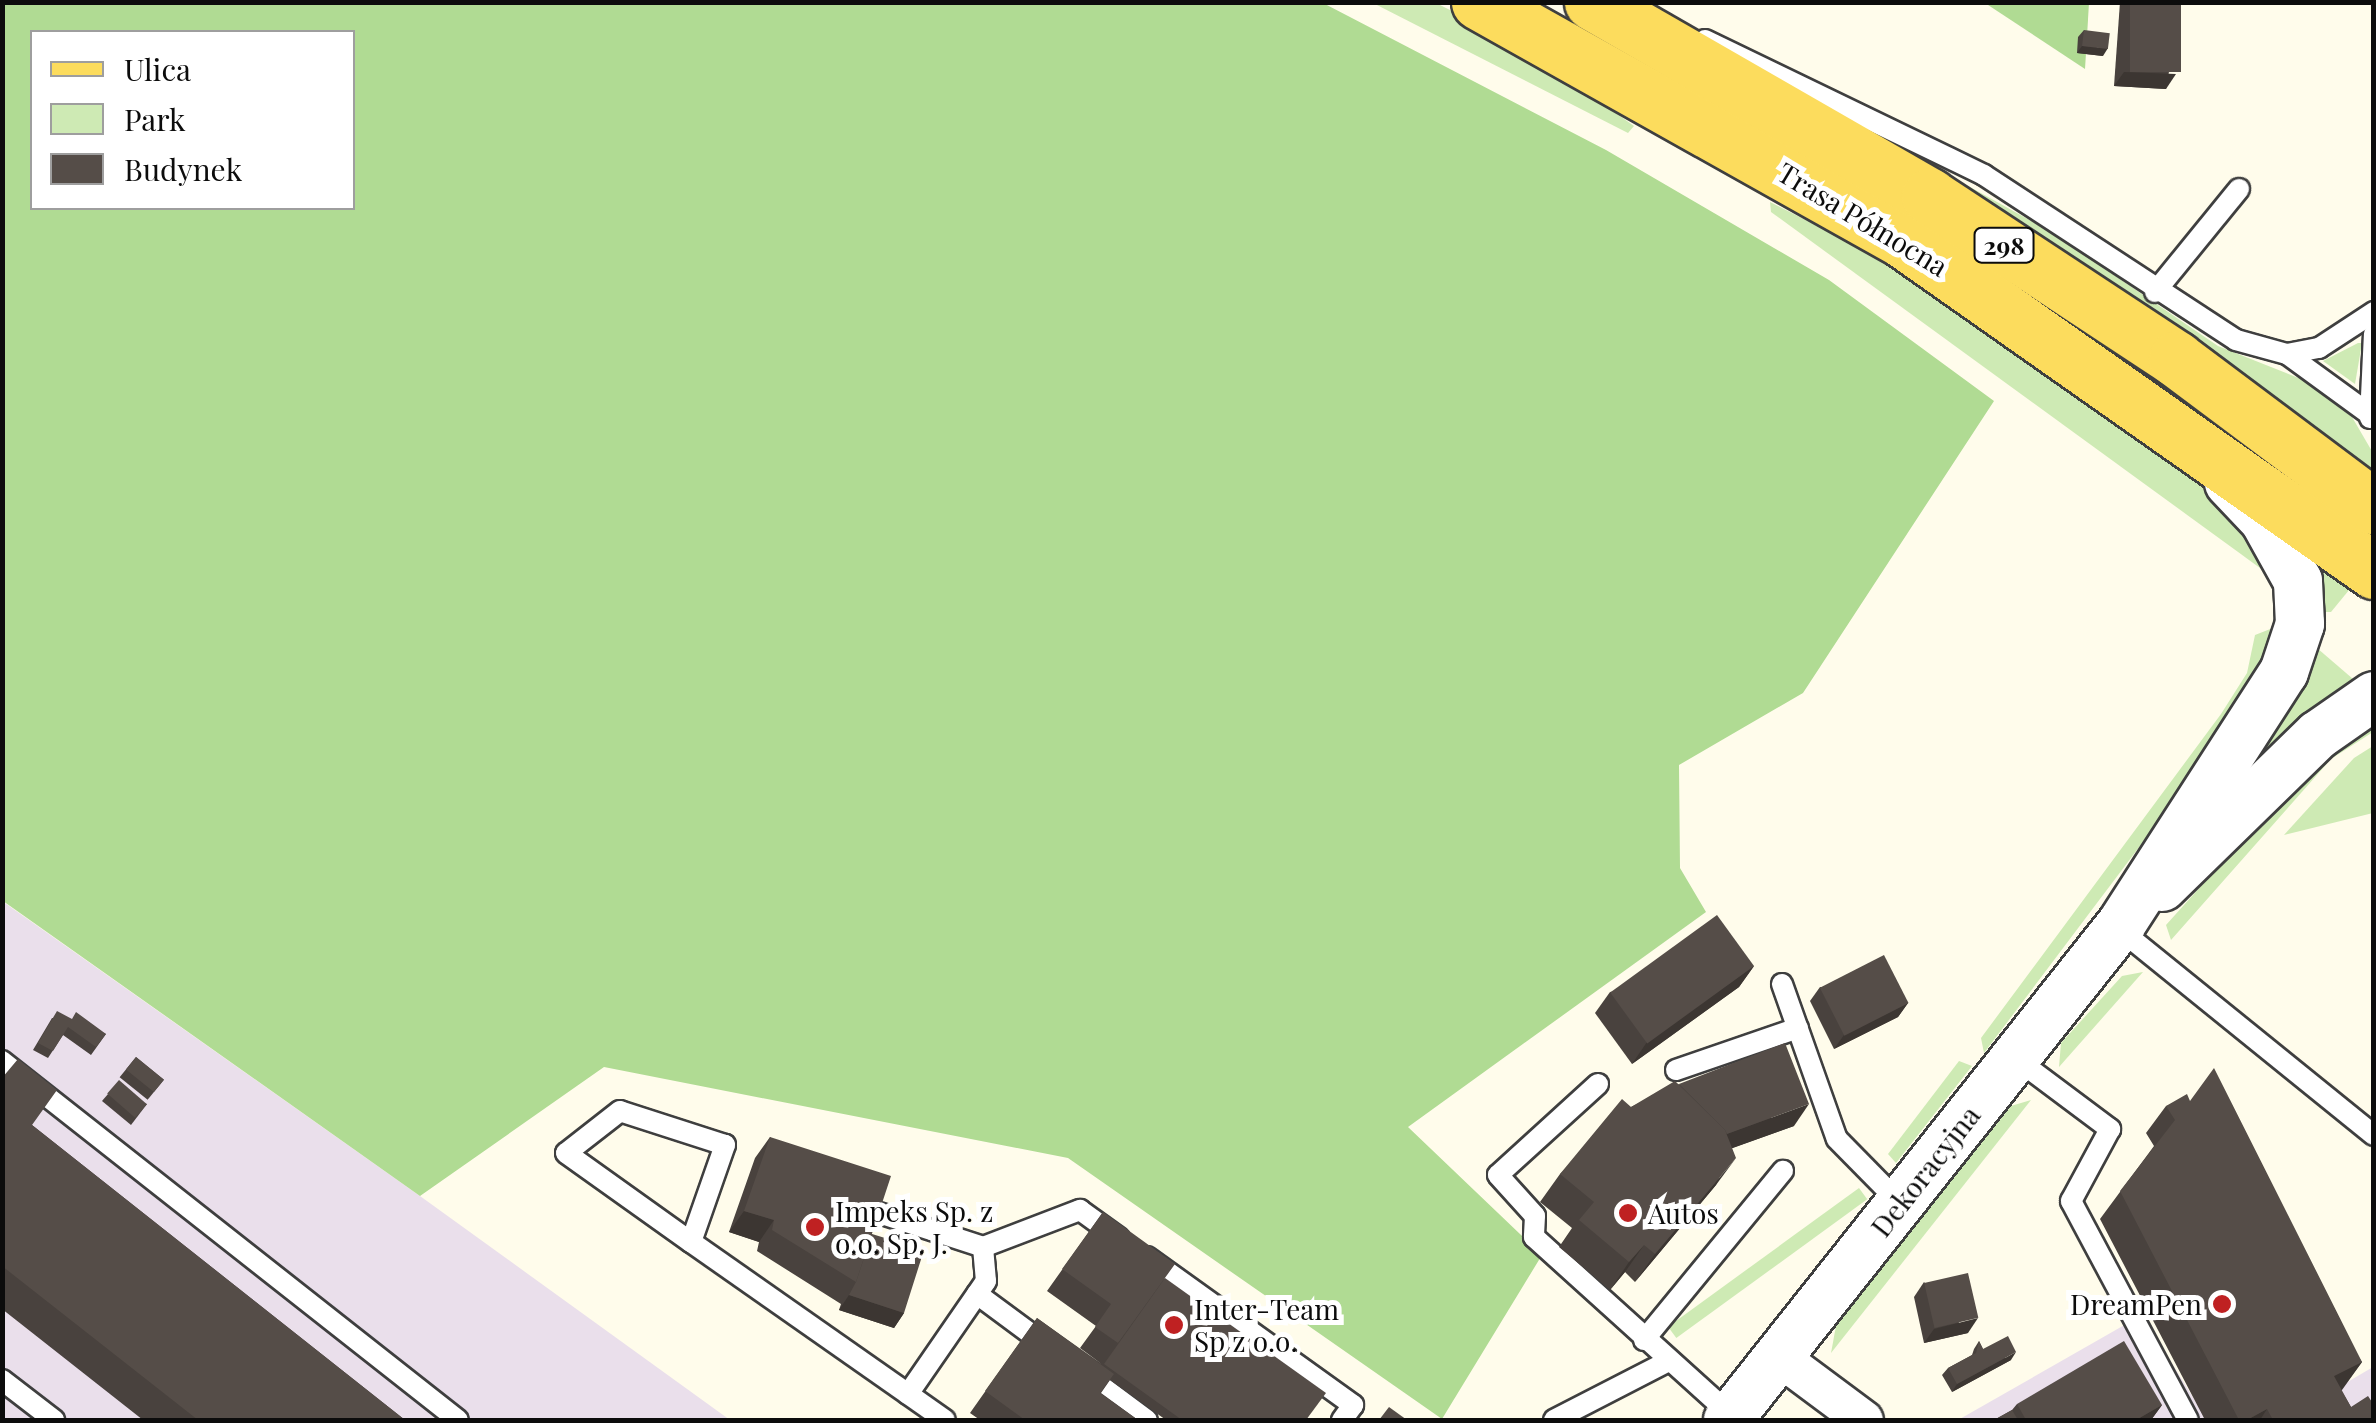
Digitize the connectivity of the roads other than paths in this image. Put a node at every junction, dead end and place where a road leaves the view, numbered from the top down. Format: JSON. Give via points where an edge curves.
{"nodes":[{"id":1,"x":1479,"y":2,"type":"edge"},
{"id":2,"x":1603,"y":8,"type":"edge"},
{"id":3,"x":2239,"y":189,"type":"dead end"},
{"id":4,"x":2156,"y":292,"type":"junction"},
{"id":5,"x":2374,"y":312,"type":"edge"},
{"id":6,"x":2374,"y":334,"type":"edge"},
{"id":7,"x":2287,"y":354,"type":"junction"},
{"id":8,"x":2370,"y":419,"type":"edge"},
{"id":9,"x":2167,"y":420,"type":"junction"},
{"id":10,"x":2374,"y":507,"type":"edge"},
{"id":11,"x":2374,"y":572,"type":"edge"},
{"id":12,"x":2374,"y":696,"type":"edge"},
{"id":13,"x":2120,"y":926,"type":"junction"},
{"id":14,"x":1782,"y":984,"type":"dead end"},
{"id":15,"x":1798,"y":1028,"type":"junction"},
{"id":16,"x":2016,"y":1058,"type":"junction"},
{"id":17,"x":2,"y":1062,"type":"edge"},
{"id":18,"x":1676,"y":1070,"type":"dead end"},
{"id":19,"x":1598,"y":1084,"type":"dead end"},
{"id":20,"x":2374,"y":1135,"type":"edge"},
{"id":21,"x":1782,"y":1171,"type":"dead end"},
{"id":22,"x":1900,"y":1203,"type":"junction"},
{"id":23,"x":879,"y":1214,"type":"edge"},
{"id":24,"x":692,"y":1242,"type":"junction"},
{"id":25,"x":983,"y":1247,"type":"junction"},
{"id":26,"x":977,"y":1294,"type":"junction"},
{"id":27,"x":1644,"y":1340,"type":"junction"},
{"id":28,"x":1778,"y":1356,"type":"junction"},
{"id":29,"x":1667,"y":1362,"type":"junction"},
{"id":30,"x":2,"y":1380,"type":"edge"},
{"id":31,"x":908,"y":1394,"type":"junction"},
{"id":32,"x":1730,"y":1418,"type":"edge"},
{"id":33,"x":54,"y":1420,"type":"edge"},
{"id":34,"x":458,"y":1420,"type":"edge"},
{"id":35,"x":945,"y":1420,"type":"edge"},
{"id":36,"x":1148,"y":1420,"type":"edge"},
{"id":37,"x":1342,"y":1420,"type":"edge"},
{"id":38,"x":1554,"y":1420,"type":"edge"},
{"id":39,"x":1864,"y":1420,"type":"edge"},
{"id":40,"x":2188,"y":1420,"type":"edge"}],
"edges":[{"from":1,"to":9,"type":"main road","name":"Trasa Północna","number":"298","via":[[1904,240]]},
{"from":2,"to":4,"type":"lane","via":[[1719,44],[1883,122],[1984,175]]},
{"from":2,"to":10,"type":"main road","name":"Trasa Północna","number":"298","via":[[1930,196],[2176,360]]},
{"from":3,"to":4,"type":"lane"},
{"from":4,"to":7,"type":"lane","via":[[2236,340]]},
{"from":5,"to":7,"type":"lane","via":[[2319,348]]},
{"from":6,"to":8,"type":"lane"},
{"from":7,"to":8,"type":"lane"},
{"from":9,"to":11,"type":"main road","name":"Trasa Północna","number":"298"},
{"from":9,"to":13,"type":"street","name":"Dekoracyjna","via":[[2264,520],[2298,581],[2300,624],[2269,698]]},
{"from":12,"to":13,"type":"street","name":"Dekoracyjna","via":[[2318,735],[2264,796]]},
{"from":13,"to":16,"type":"street","name":"Dekoracyjna"},
{"from":13,"to":20,"type":"lane"},
{"from":14,"to":15,"type":"lane"},
{"from":15,"to":18,"type":"lane"},
{"from":15,"to":22,"type":"lane","via":[[1836,1139]]},
{"from":16,"to":22,"type":"street","name":"Dekoracyjna"},
{"from":16,"to":40,"type":"lane","via":[[2110,1129],[2071,1201]]},
{"from":17,"to":34,"type":"lane"},
{"from":19,"to":27,"type":"lane","via":[[1498,1175],[1535,1216],[1534,1237]]},
{"from":21,"to":27,"type":"lane"},
{"from":22,"to":28,"type":"street","name":"Dekoracyjna"},
{"from":23,"to":25,"type":"lane"},
{"from":24,"to":24,"type":"lane","via":[[725,1145],[620,1111],[566,1153]]},
{"from":24,"to":31,"type":"lane"},
{"from":25,"to":26,"type":"lane"},
{"from":25,"to":37,"type":"lane","via":[[1080,1210],[1353,1405]]},
{"from":26,"to":31,"type":"lane"},
{"from":26,"to":36,"type":"lane"},
{"from":27,"to":29,"type":"lane"},
{"from":28,"to":32,"type":"street","name":"Dekoracyjna"},
{"from":28,"to":39,"type":"street"},
{"from":29,"to":32,"type":"lane"},
{"from":29,"to":38,"type":"lane"},
{"from":30,"to":33,"type":"lane"},
{"from":31,"to":35,"type":"lane"}]}
